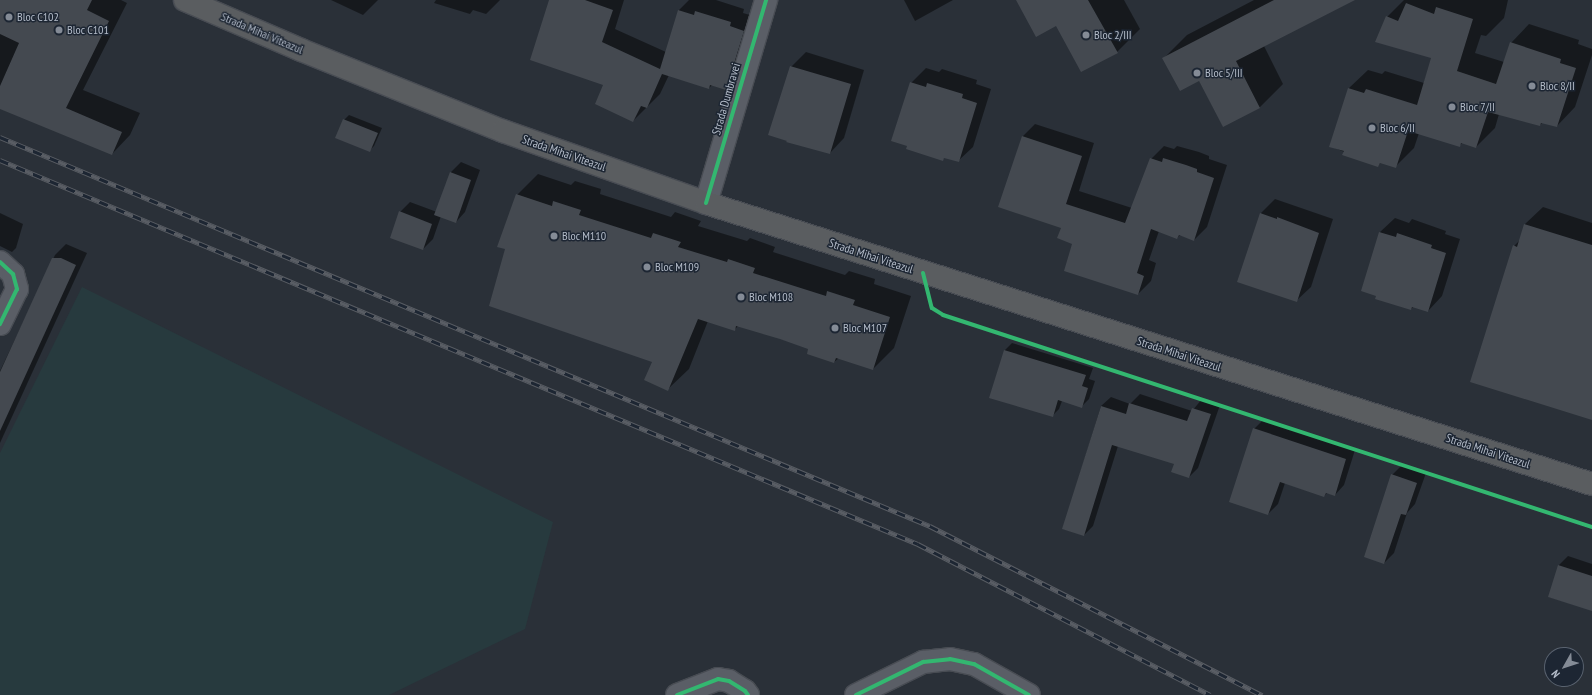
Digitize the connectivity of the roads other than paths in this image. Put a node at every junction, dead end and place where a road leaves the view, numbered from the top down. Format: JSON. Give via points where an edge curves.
{"nodes":[{"id":1,"x":185,"y":0,"type":"edge"},
{"id":2,"x":766,"y":0,"type":"edge"},
{"id":3,"x":706,"y":203,"type":"junction"},
{"id":4,"x":0,"y":262,"type":"edge"},
{"id":5,"x":0,"y":324,"type":"edge"},
{"id":6,"x":1592,"y":484,"type":"edge"},
{"id":7,"x":677,"y":695,"type":"edge"},
{"id":8,"x":748,"y":695,"type":"edge"},
{"id":9,"x":856,"y":695,"type":"edge"},
{"id":10,"x":1029,"y":695,"type":"edge"}],
"edges":[{"from":1,"to":3,"type":"highway","name":"Strada Mihai Viteazul","via":[[301,50],[503,131]]},
{"from":2,"to":3,"type":"street","name":"Strada Dumbravei"},
{"from":3,"to":6,"type":"highway","name":"Strada Mihai Viteazul"},
{"from":4,"to":5,"type":"street","via":[[13,274],[17,289]]},
{"from":7,"to":8,"type":"street","via":[[718,680],[728,681]]},
{"from":9,"to":10,"type":"street","via":[[923,662],[950,660],[974,664]]}]}
